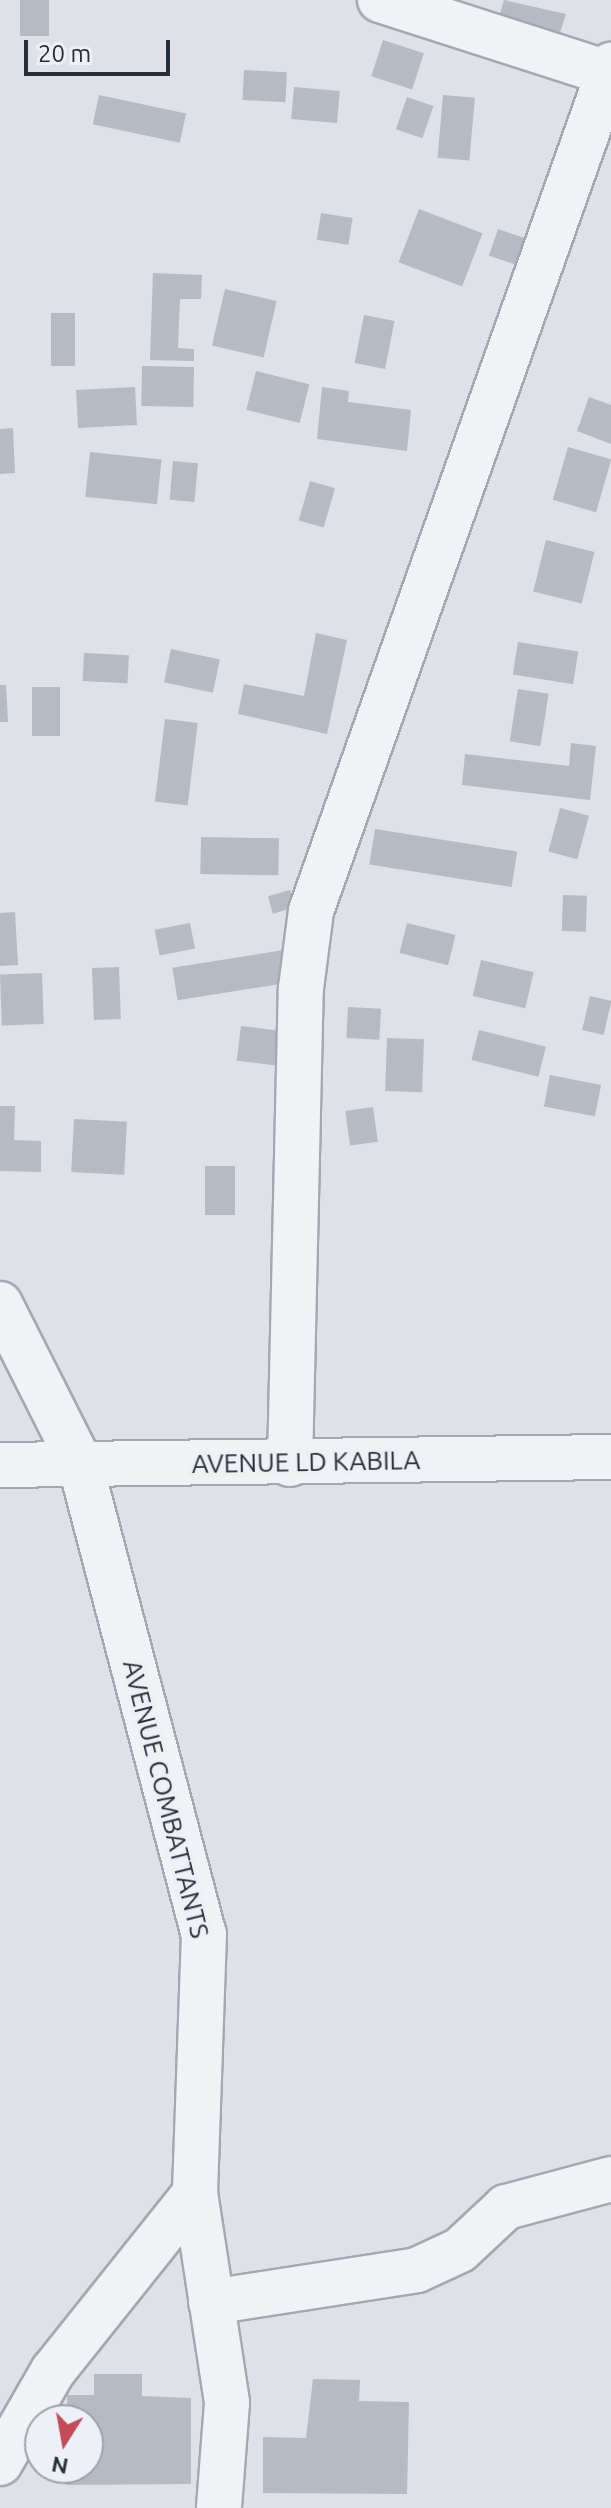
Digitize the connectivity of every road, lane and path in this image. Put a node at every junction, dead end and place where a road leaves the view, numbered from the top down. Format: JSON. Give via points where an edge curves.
{"nodes":[{"id":1,"x":380,"y":0,"type":"edge"},
{"id":2,"x":610,"y":69,"type":"edge"},
{"id":3,"x":0,"y":1304,"type":"edge"},
{"id":4,"x":611,"y":1457,"type":"edge"},
{"id":5,"x":80,"y":1463,"type":"junction"},
{"id":6,"x":290,"y":1464,"type":"junction"},
{"id":7,"x":0,"y":1465,"type":"edge"},
{"id":8,"x":611,"y":2179,"type":"edge"},
{"id":9,"x":195,"y":2193,"type":"junction"},
{"id":10,"x":211,"y":2302,"type":"junction"},
{"id":11,"x":0,"y":2463,"type":"edge"},
{"id":12,"x":219,"y":2508,"type":"edge"}],
"edges":[{"from":1,"to":2,"type":"street"},
{"from":2,"to":6,"type":"street","via":[[311,911],[301,988]]},
{"from":3,"to":5,"type":"street","name":"AVENUE COMBATTANTS"},
{"from":4,"to":6,"type":"street","name":"AVENUE LD KABILA"},
{"from":5,"to":6,"type":"street","name":"AVENUE LD KABILA"},
{"from":5,"to":7,"type":"street","name":"AVENUE LD KABILA"},
{"from":5,"to":9,"type":"street","name":"AVENUE COMBATTANTS","via":[[204,1934]]},
{"from":8,"to":10,"type":"street","via":[[506,2207],[460,2250],[417,2270]]},
{"from":9,"to":10,"type":"street","name":"AVENUE COMBATTANTS"},
{"from":9,"to":11,"type":"street","via":[[53,2371]]},
{"from":10,"to":12,"type":"street","name":"AVENUE COMBATTANTS","via":[[227,2403]]}]}
